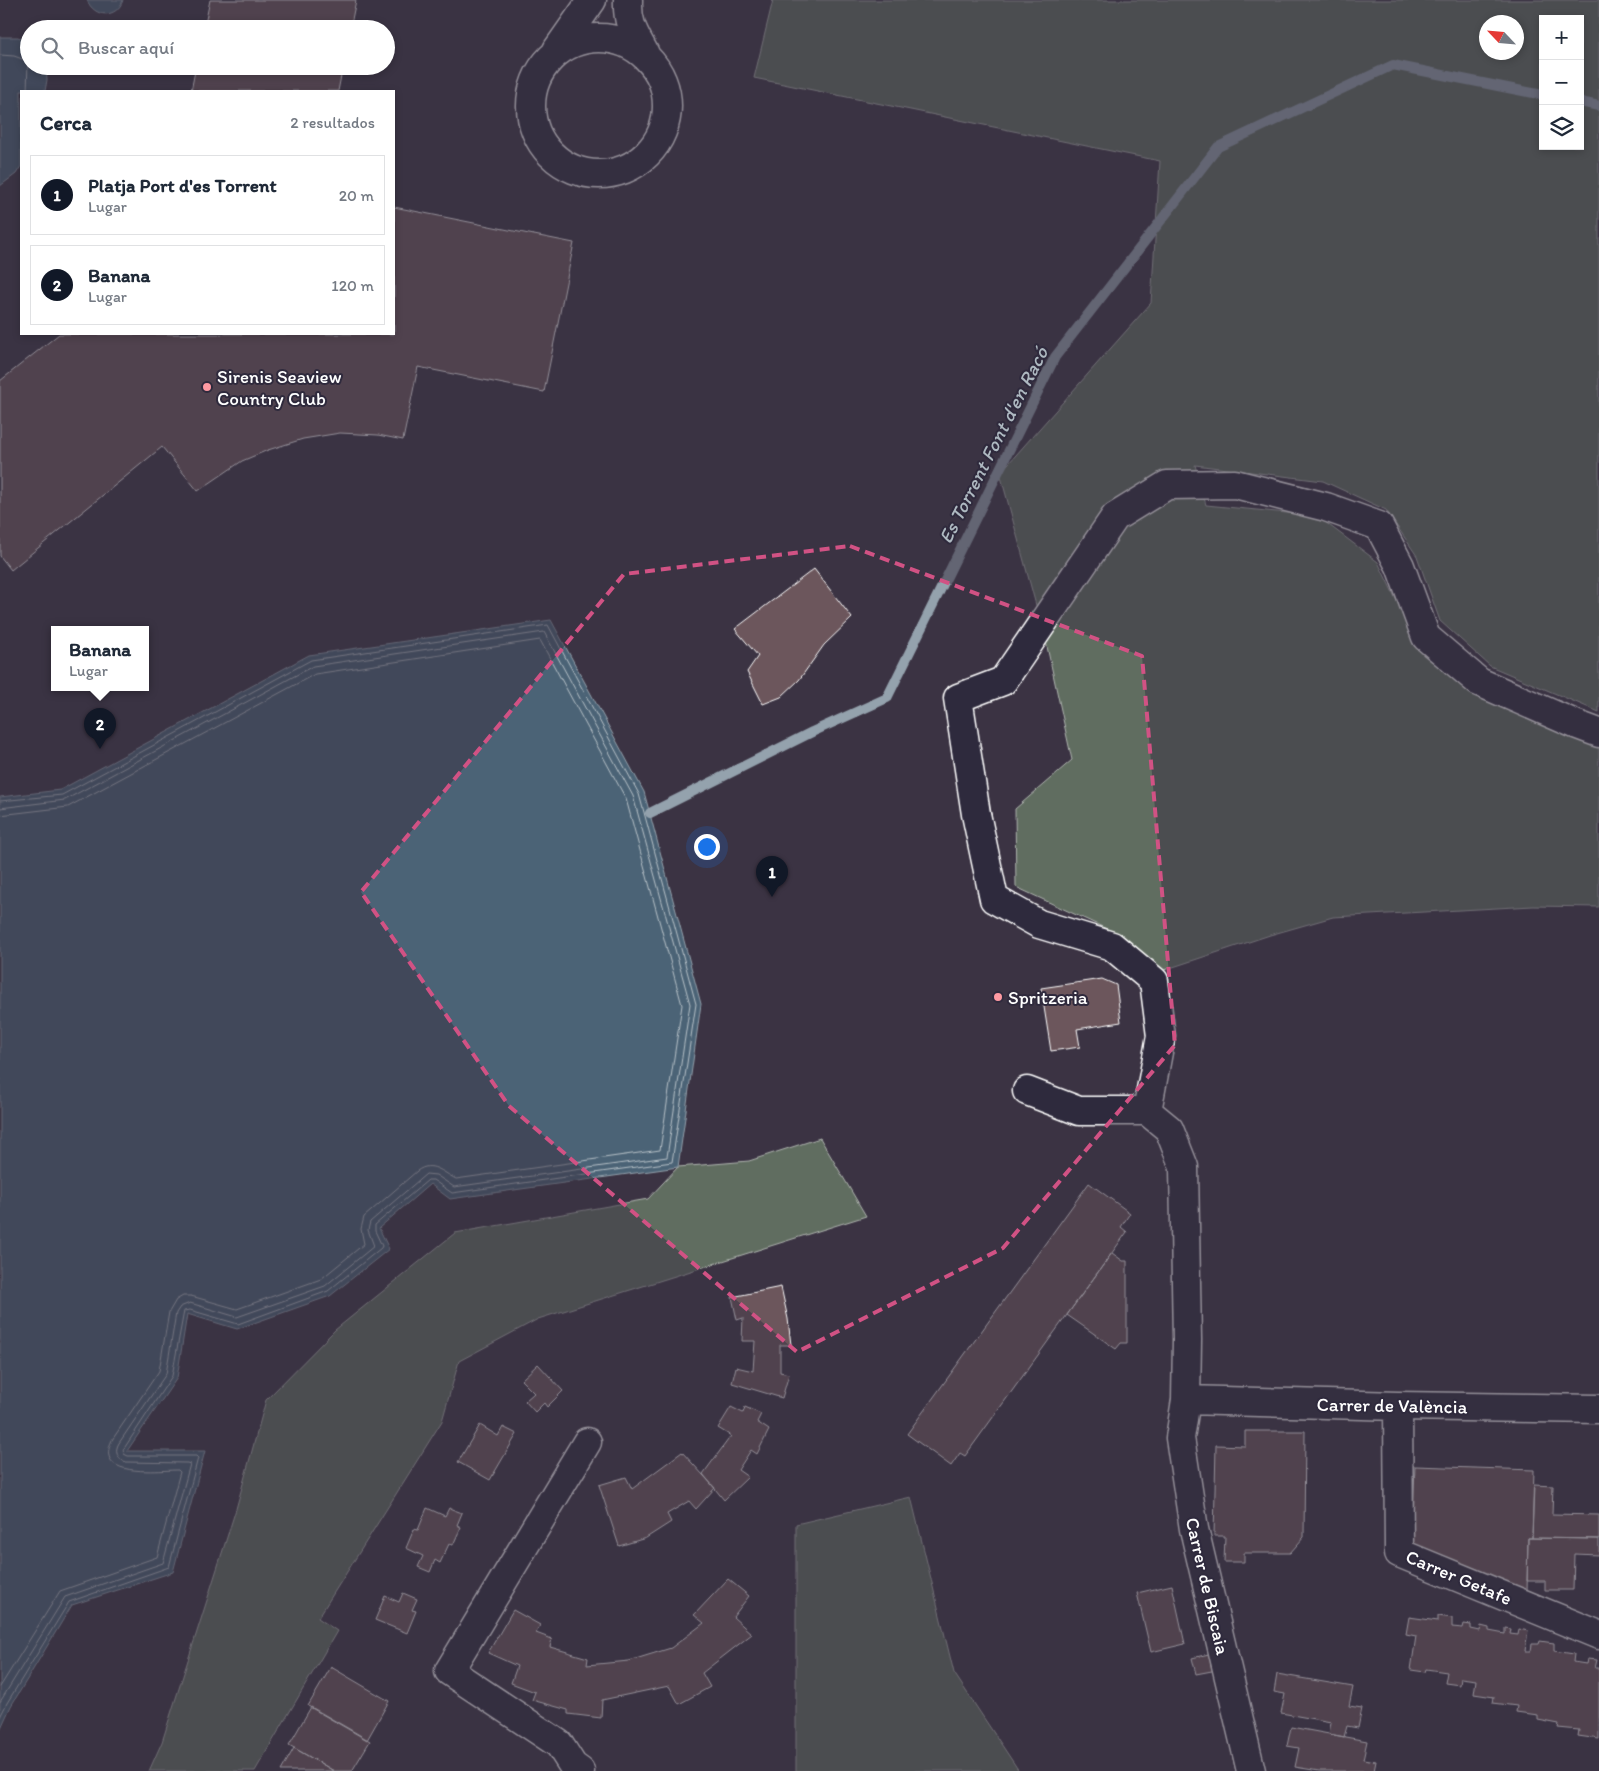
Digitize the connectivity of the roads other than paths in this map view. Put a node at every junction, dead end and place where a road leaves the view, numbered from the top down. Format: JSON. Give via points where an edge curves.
{"nodes":[{"id":1,"x":592,"y":0,"type":"edge"},
{"id":2,"x":628,"y":0,"type":"edge"},
{"id":3,"x":555,"y":52,"type":"junction"},
{"id":4,"x":645,"y":54,"type":"junction"},
{"id":5,"x":1599,"y":733,"type":"edge"},
{"id":6,"x":1027,"y":1091,"type":"dead end"},
{"id":7,"x":1147,"y":1110,"type":"junction"},
{"id":8,"x":1186,"y":1400,"type":"junction"},
{"id":9,"x":1398,"y":1406,"type":"junction"},
{"id":10,"x":1599,"y":1408,"type":"edge"},
{"id":11,"x":587,"y":1442,"type":"dead end"},
{"id":12,"x":1599,"y":1635,"type":"edge"},
{"id":13,"x":576,"y":1769,"type":"edge"},
{"id":14,"x":1250,"y":1771,"type":"edge"}],
"edges":[{"from":1,"to":3,"type":"street"},
{"from":2,"to":4,"type":"street","via":[[628,16]]},
{"from":3,"to":4,"type":"street","via":[[580,39],[604,37],[618,38]]},
{"from":3,"to":4,"type":"street","via":[[539,70],[531,93],[531,118],[539,141],[559,162],[580,172],[606,174],[629,168],[648,154],[662,134],[667,116],[666,92],[658,69]]},
{"from":5,"to":7,"type":"street","via":[[1479,682],[1426,637],[1400,566],[1379,526],[1326,506],[1234,484],[1166,485],[1115,517],[1003,681],[958,698],[976,814],[994,899],[1039,924],[1112,946],[1154,981],[1162,1036]]},
{"from":6,"to":7,"type":"street","via":[[1079,1111]]},
{"from":7,"to":8,"type":"street","name":"Carrer de Biscaia","via":[[1169,1129],[1184,1167]]},
{"from":8,"to":9,"type":"street","name":"Carrer de València"},
{"from":8,"to":14,"type":"street","name":"Carrer de Biscaia","via":[[1180,1438],[1194,1528]]},
{"from":9,"to":10,"type":"street","name":"Carrer de València"},
{"from":9,"to":12,"type":"street","name":"Carrer Getafe","via":[[1399,1553]]},
{"from":11,"to":13,"type":"street","via":[[449,1671],[559,1744]]}]}
